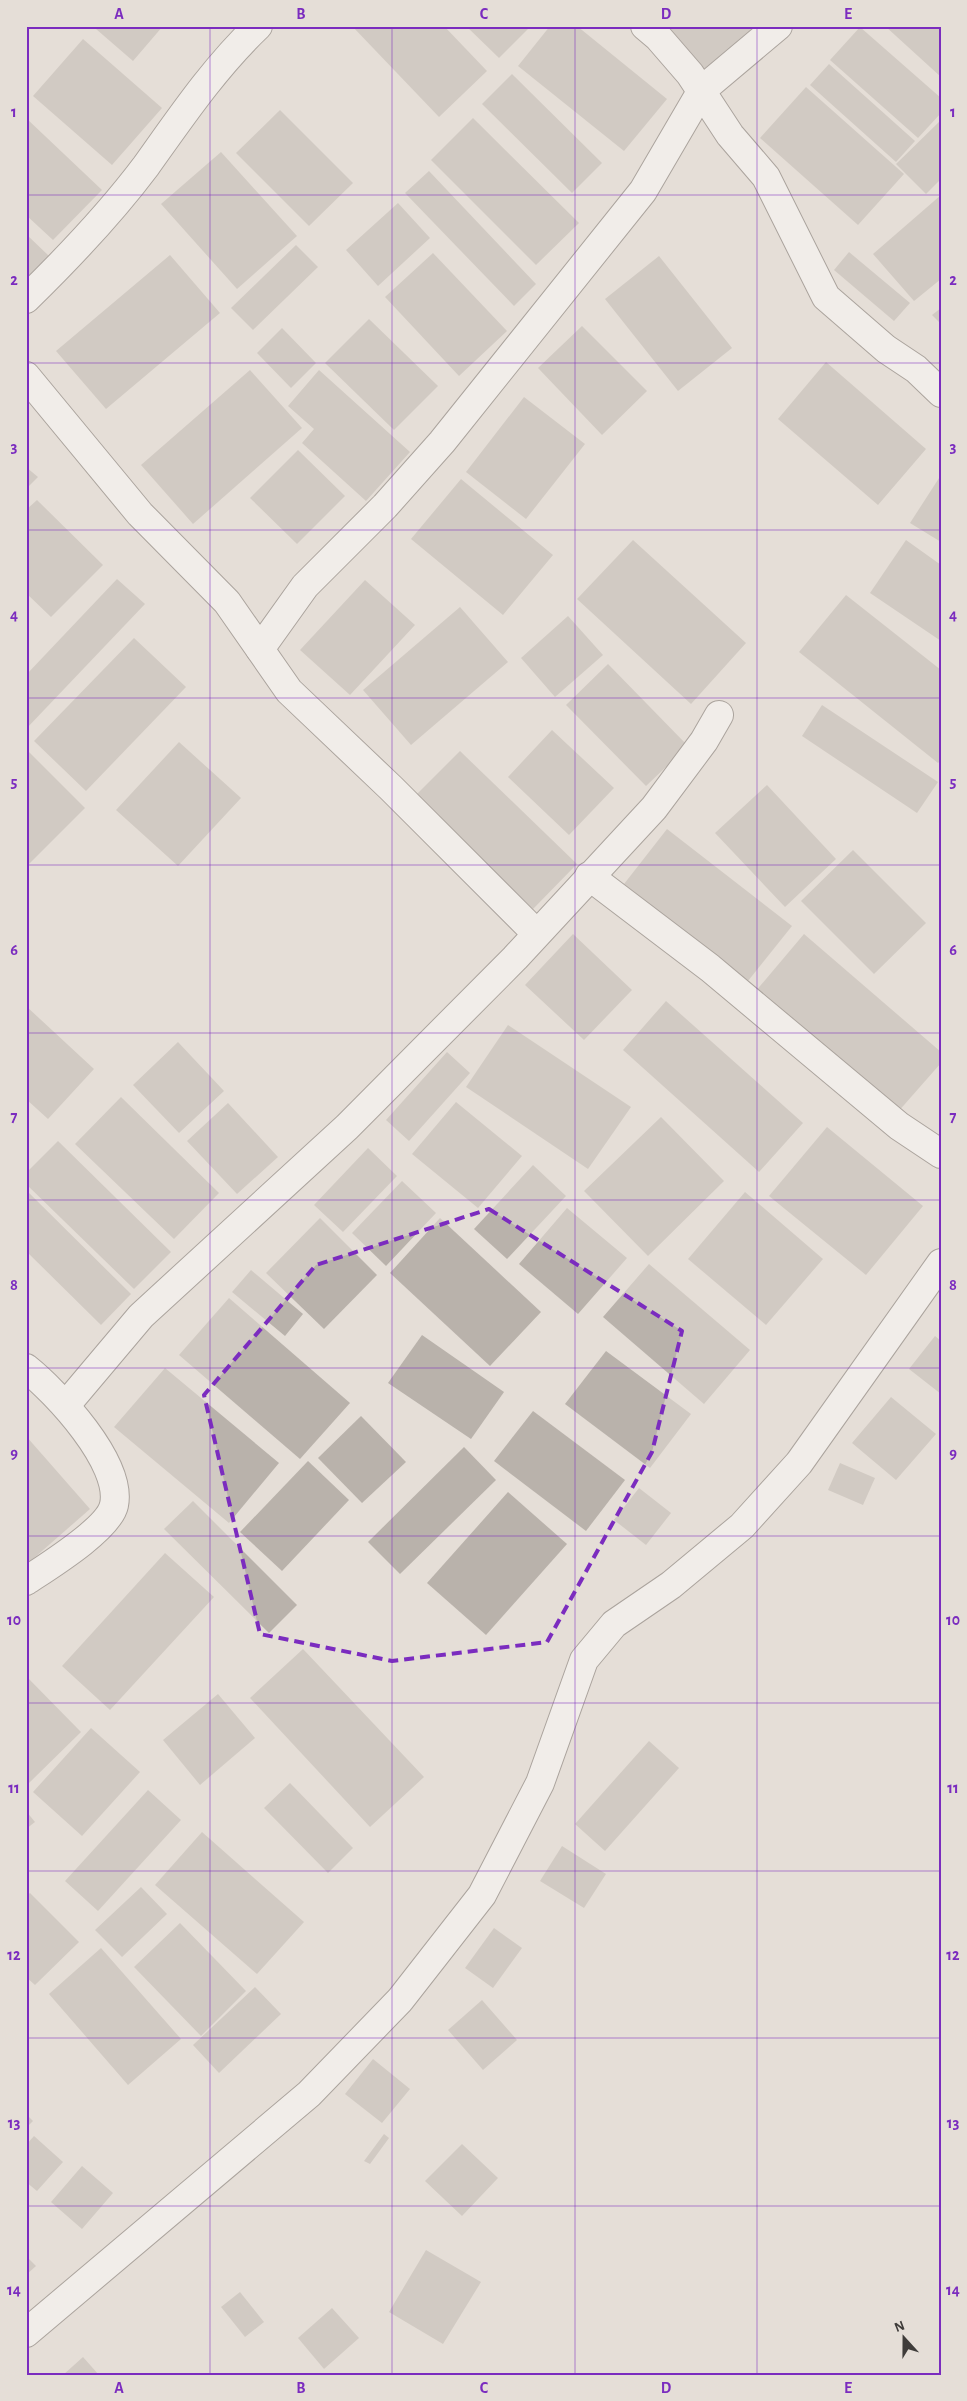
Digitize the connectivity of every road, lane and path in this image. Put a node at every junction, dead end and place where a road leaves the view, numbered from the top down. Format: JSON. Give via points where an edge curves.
{"nodes":[{"id":1,"x":258,"y":26,"type":"edge"},
{"id":2,"x":645,"y":26,"type":"edge"},
{"id":3,"x":778,"y":26,"type":"edge"},
{"id":4,"x":702,"y":90,"type":"junction"},
{"id":5,"x":26,"y":299,"type":"edge"},
{"id":6,"x":26,"y":376,"type":"edge"},
{"id":7,"x":941,"y":393,"type":"edge"},
{"id":8,"x":260,"y":648,"type":"junction"},
{"id":9,"x":719,"y":715,"type":"dead end"},
{"id":10,"x":589,"y":876,"type":"junction"},
{"id":11,"x":536,"y":933,"type":"junction"},
{"id":12,"x":941,"y":1154,"type":"edge"},
{"id":13,"x":941,"y":1263,"type":"edge"},
{"id":14,"x":26,"y":1368,"type":"edge"},
{"id":15,"x":66,"y":1405,"type":"junction"},
{"id":16,"x":26,"y":1582,"type":"edge"},
{"id":17,"x":26,"y":2333,"type":"edge"}],
"edges":[{"from":1,"to":5,"type":"street","via":[[192,100],[145,167],[85,241]]},
{"from":2,"to":4,"type":"street"},
{"from":3,"to":4,"type":"street"},
{"from":4,"to":7,"type":"street","via":[[730,135],[766,177],[826,297]]},
{"from":4,"to":8,"type":"street","via":[[638,199],[442,442],[385,506],[305,586]]},
{"from":6,"to":8,"type":"street","via":[[140,514],[227,602]]},
{"from":8,"to":11,"type":"street","via":[[289,691]]},
{"from":9,"to":10,"type":"street","via":[[704,741],[654,808]]},
{"from":10,"to":11,"type":"street"},
{"from":10,"to":12,"type":"street","via":[[710,968],[899,1126]]},
{"from":11,"to":15,"type":"street","via":[[484,990],[347,1127],[141,1316]]},
{"from":13,"to":17,"type":"street","via":[[799,1463],[742,1526],[671,1585],[614,1624],[584,1660],[540,1783],[482,1895],[400,2000],[309,2094]]},
{"from":14,"to":15,"type":"street"},
{"from":15,"to":16,"type":"street","via":[[97,1447],[113,1482],[114,1506],[96,1530],[79,1545]]}]}
